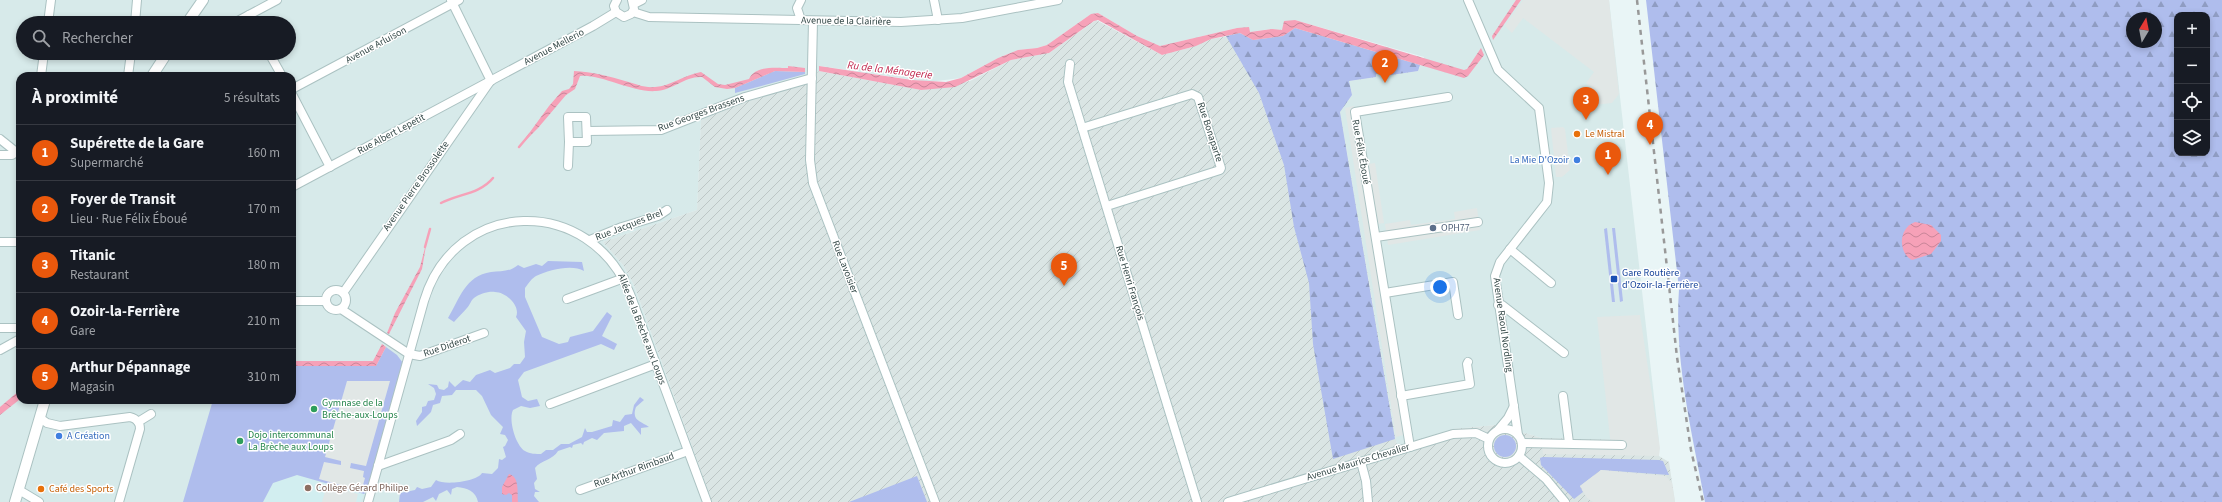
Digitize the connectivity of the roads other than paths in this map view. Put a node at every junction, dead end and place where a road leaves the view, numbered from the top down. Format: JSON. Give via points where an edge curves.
{"nodes":[{"id":1,"x":51,"y":0,"type":"edge"},
{"id":2,"x":138,"y":0,"type":"edge"},
{"id":3,"x":203,"y":0,"type":"edge"},
{"id":4,"x":277,"y":0,"type":"edge"},
{"id":5,"x":616,"y":0,"type":"edge"},
{"id":6,"x":801,"y":0,"type":"edge"},
{"id":7,"x":934,"y":0,"type":"edge"},
{"id":8,"x":1058,"y":0,"type":"edge"},
{"id":9,"x":1468,"y":0,"type":"edge"},
{"id":10,"x":454,"y":1,"type":"edge"},
{"id":11,"x":635,"y":4,"type":"edge"},
{"id":12,"x":616,"y":12,"type":"junction"},
{"id":13,"x":249,"y":15,"type":"edge"},
{"id":14,"x":49,"y":16,"type":"edge"},
{"id":15,"x":135,"y":16,"type":"edge"},
{"id":16,"x":192,"y":16,"type":"edge"},
{"id":17,"x":801,"y":20,"type":"junction"},
{"id":18,"x":938,"y":20,"type":"junction"},
{"id":19,"x":813,"y":21,"type":"junction"},
{"id":20,"x":43,"y":60,"type":"edge"},
{"id":21,"x":130,"y":60,"type":"edge"},
{"id":22,"x":163,"y":60,"type":"edge"},
{"id":23,"x":273,"y":60,"type":"edge"},
{"id":24,"x":1070,"y":64,"type":"dead end"},
{"id":25,"x":42,"y":72,"type":"edge"},
{"id":26,"x":129,"y":72,"type":"edge"},
{"id":27,"x":155,"y":72,"type":"edge"},
{"id":28,"x":280,"y":72,"type":"edge"},
{"id":29,"x":812,"y":78,"type":"junction"},
{"id":30,"x":490,"y":81,"type":"junction"},
{"id":31,"x":296,"y":87,"type":"edge"},
{"id":32,"x":461,"y":96,"type":"junction"},
{"id":33,"x":1448,"y":97,"type":"dead end"},
{"id":34,"x":296,"y":102,"type":"edge"},
{"id":35,"x":469,"y":110,"type":"junction"},
{"id":36,"x":1082,"y":128,"type":"junction"},
{"id":37,"x":587,"y":132,"type":"junction"},
{"id":38,"x":0,"y":139,"type":"edge"},
{"id":39,"x":569,"y":142,"type":"junction"},
{"id":40,"x":16,"y":152,"type":"edge"},
{"id":41,"x":16,"y":154,"type":"edge"},
{"id":42,"x":0,"y":155,"type":"edge"},
{"id":43,"x":568,"y":166,"type":"dead end"},
{"id":44,"x":330,"y":167,"type":"junction"},
{"id":45,"x":296,"y":185,"type":"edge"},
{"id":46,"x":1107,"y":206,"type":"junction"},
{"id":47,"x":667,"y":210,"type":"dead end"},
{"id":48,"x":1478,"y":222,"type":"dead end"},
{"id":49,"x":1376,"y":237,"type":"junction"},
{"id":50,"x":590,"y":240,"type":"junction"},
{"id":51,"x":0,"y":242,"type":"edge"},
{"id":52,"x":16,"y":242,"type":"edge"},
{"id":53,"x":1510,"y":249,"type":"junction"},
{"id":54,"x":624,"y":278,"type":"junction"},
{"id":55,"x":1462,"y":281,"type":"dead end"},
{"id":56,"x":1453,"y":282,"type":"junction"},
{"id":57,"x":1551,"y":283,"type":"dead end"},
{"id":58,"x":343,"y":293,"type":"junction"},
{"id":59,"x":1385,"y":293,"type":"junction"},
{"id":60,"x":567,"y":299,"type":"dead end"},
{"id":61,"x":296,"y":301,"type":"edge"},
{"id":62,"x":325,"y":301,"type":"junction"},
{"id":63,"x":1498,"y":305,"type":"junction"},
{"id":64,"x":341,"y":309,"type":"junction"},
{"id":65,"x":1458,"y":315,"type":"dead end"},
{"id":66,"x":0,"y":328,"type":"edge"},
{"id":67,"x":16,"y":328,"type":"edge"},
{"id":68,"x":484,"y":333,"type":"dead end"},
{"id":69,"x":16,"y":341,"type":"edge"},
{"id":70,"x":0,"y":350,"type":"edge"},
{"id":71,"x":1564,"y":353,"type":"dead end"},
{"id":72,"x":409,"y":354,"type":"junction"},
{"id":73,"x":1468,"y":362,"type":"dead end"},
{"id":74,"x":656,"y":364,"type":"junction"},
{"id":75,"x":1401,"y":396,"type":"junction"},
{"id":76,"x":1563,"y":396,"type":"dead end"},
{"id":77,"x":44,"y":404,"type":"edge"},
{"id":78,"x":550,"y":404,"type":"dead end"},
{"id":79,"x":1514,"y":405,"type":"junction"},
{"id":80,"x":151,"y":414,"type":"dead end"},
{"id":81,"x":40,"y":418,"type":"junction"},
{"id":82,"x":138,"y":422,"type":"junction"},
{"id":83,"x":1498,"y":430,"type":"junction"},
{"id":84,"x":460,"y":434,"type":"dead end"},
{"id":85,"x":1518,"y":435,"type":"junction"},
{"id":86,"x":1489,"y":439,"type":"junction"},
{"id":87,"x":1522,"y":443,"type":"junction"},
{"id":88,"x":1569,"y":443,"type":"junction"},
{"id":89,"x":1622,"y":444,"type":"dead end"},
{"id":90,"x":1410,"y":447,"type":"junction"},
{"id":91,"x":688,"y":451,"type":"junction"},
{"id":92,"x":1519,"y":456,"type":"junction"},
{"id":93,"x":1361,"y":462,"type":"junction"},
{"id":94,"x":378,"y":466,"type":"junction"},
{"id":95,"x":19,"y":490,"type":"junction"},
{"id":96,"x":580,"y":490,"type":"dead end"},
{"id":97,"x":15,"y":502,"type":"edge"},
{"id":98,"x":39,"y":502,"type":"edge"},
{"id":99,"x":118,"y":502,"type":"edge"},
{"id":100,"x":368,"y":502,"type":"edge"},
{"id":101,"x":707,"y":502,"type":"edge"},
{"id":102,"x":935,"y":502,"type":"edge"},
{"id":103,"x":1197,"y":502,"type":"edge"},
{"id":104,"x":1228,"y":502,"type":"edge"},
{"id":105,"x":1368,"y":502,"type":"edge"},
{"id":106,"x":1566,"y":502,"type":"edge"}],
"edges":[{"from":1,"to":14,"type":"street"},
{"from":2,"to":15,"type":"street"},
{"from":3,"to":16,"type":"street"},
{"from":4,"to":13,"type":"street"},
{"from":5,"to":12,"type":"street"},
{"from":6,"to":17,"type":"street","via":[[797,8]]},
{"from":7,"to":18,"type":"street"},
{"from":8,"to":18,"type":"street","name":"Avenue de la Clairière","via":[[982,15]]},
{"from":9,"to":53,"type":"street","name":"Avenue Raoul Nordling","via":[[1498,70],[1537,105],[1541,116],[1549,197]]},
{"from":10,"to":30,"type":"street"},
{"from":10,"to":31,"type":"street","name":"Avenue Arluison"},
{"from":11,"to":12,"type":"street","name":"Avenue de la Clairière","via":[[624,16]]},
{"from":11,"to":17,"type":"street","name":"Avenue de la Clairière","via":[[649,17]]},
{"from":12,"to":30,"type":"street","name":"Avenue Mellerio"},
{"from":17,"to":19,"type":"street","name":"Avenue de la Clairière"},
{"from":18,"to":19,"type":"street","name":"Avenue de la Clairière"},
{"from":19,"to":29,"type":"street","name":"Rue Lavoisier"},
{"from":20,"to":25,"type":"street"},
{"from":21,"to":26,"type":"street"},
{"from":22,"to":27,"type":"street"},
{"from":23,"to":28,"type":"street"},
{"from":24,"to":36,"type":"street","name":"Rue Henri François","via":[[1068,82]]},
{"from":29,"to":37,"type":"street","name":"Rue Georges Brassens","via":[[745,97],[661,130]]},
{"from":29,"to":102,"type":"street","name":"Rue Lavoisier","via":[[810,167],[813,183]]},
{"from":30,"to":32,"type":"street","name":"Rue Albert Lepetit"},
{"from":30,"to":35,"type":"street","name":"Avenue Pierre Brossolette"},
{"from":32,"to":35,"type":"street"},
{"from":32,"to":44,"type":"street","name":"Rue Albert Lepetit"},
{"from":33,"to":49,"type":"street","name":"Rue Félix Éboué","via":[[1355,112]]},
{"from":34,"to":44,"type":"street"},
{"from":35,"to":58,"type":"street","name":"Avenue Pierre Brossolette"},
{"from":36,"to":46,"type":"street","name":"Rue Henri François"},
{"from":36,"to":46,"type":"street","name":"Rue Bonaparte","via":[[1192,94],[1198,97],[1218,157],[1220,170]]},
{"from":37,"to":39,"type":"street","via":[[587,142]]},
{"from":37,"to":39,"type":"street","via":[[586,117],[568,117]]},
{"from":38,"to":40,"type":"street"},
{"from":39,"to":43,"type":"street"},
{"from":41,"to":42,"type":"street"},
{"from":44,"to":45,"type":"street","name":"Rue Albert Lepetit"},
{"from":46,"to":103,"type":"street","name":"Rue Henri François"},
{"from":47,"to":50,"type":"street","name":"Rue Jacques Brel","via":[[658,216]]},
{"from":48,"to":49,"type":"street"},
{"from":49,"to":59,"type":"street","name":"Rue Félix Éboué"},
{"from":50,"to":54,"type":"street","name":"Allée de la Brèche aux Loups","via":[[614,262]]},
{"from":50,"to":72,"type":"street","name":"Allée de la Brèche aux Loups","via":[[557,224],[529,220],[505,223],[471,237],[451,253],[433,278]]},
{"from":51,"to":52,"type":"street"},
{"from":53,"to":57,"type":"street"},
{"from":53,"to":63,"type":"street","name":"Avenue Raoul Nordling","via":[[1496,270]]},
{"from":54,"to":60,"type":"street"},
{"from":54,"to":74,"type":"street","name":"Allée de la Brèche aux Loups"},
{"from":55,"to":56,"type":"street"},
{"from":56,"to":59,"type":"street"},
{"from":56,"to":65,"type":"street"},
{"from":58,"to":62,"type":"street","via":[[331,291]]},
{"from":58,"to":64,"type":"street","via":[[346,301]]},
{"from":59,"to":75,"type":"street","name":"Rue Félix Éboué"},
{"from":61,"to":62,"type":"street"},
{"from":62,"to":64,"type":"street","via":[[331,310]]},
{"from":63,"to":71,"type":"street","via":[[1525,320]]},
{"from":63,"to":79,"type":"street","name":"Avenue Raoul Nordling"},
{"from":64,"to":72,"type":"street"},
{"from":66,"to":67,"type":"street"},
{"from":68,"to":72,"type":"street","name":"Rue Diderot","via":[[420,356]]},
{"from":69,"to":70,"type":"street"},
{"from":72,"to":94,"type":"street","name":"Allée de la Brèche aux Loups"},
{"from":73,"to":75,"type":"street","via":[[1470,384]]},
{"from":74,"to":78,"type":"street"},
{"from":74,"to":91,"type":"street","name":"Allée de la Brèche aux Loups"},
{"from":75,"to":90,"type":"street","name":"Rue Félix Éboué"},
{"from":76,"to":88,"type":"street"},
{"from":77,"to":81,"type":"street"},
{"from":79,"to":83,"type":"street"},
{"from":79,"to":85,"type":"street","name":"Avenue Raoul Nordling"},
{"from":80,"to":82,"type":"street"},
{"from":81,"to":82,"type":"street","via":[[54,426],[130,417]]},
{"from":81,"to":95,"type":"street"},
{"from":82,"to":99,"type":"street","via":[[140,429]]},
{"from":83,"to":85,"type":"street","via":[[1509,430]]},
{"from":83,"to":86,"type":"street"},
{"from":84,"to":94,"type":"street","via":[[451,440]]},
{"from":85,"to":87,"type":"street"},
{"from":86,"to":90,"type":"street","name":"Avenue Maurice Chevalier","via":[[1476,434],[1461,433]]},
{"from":86,"to":92,"type":"street","via":[[1488,450],[1494,459],[1505,463]]},
{"from":87,"to":88,"type":"street"},
{"from":87,"to":92,"type":"street"},
{"from":88,"to":89,"type":"street"},
{"from":90,"to":93,"type":"street","name":"Avenue Maurice Chevalier"},
{"from":91,"to":96,"type":"street","name":"Rue Arthur Rimbaud"},
{"from":91,"to":101,"type":"street","name":"Allée de la Brèche aux Loups"},
{"from":92,"to":106,"type":"street","via":[[1546,479]]},
{"from":93,"to":104,"type":"street","name":"Avenue Maurice Chevalier"},
{"from":93,"to":105,"type":"street"},
{"from":94,"to":100,"type":"street","name":"Allée de la Brèche aux Loups"},
{"from":95,"to":97,"type":"street"},
{"from":95,"to":98,"type":"street"}]}
